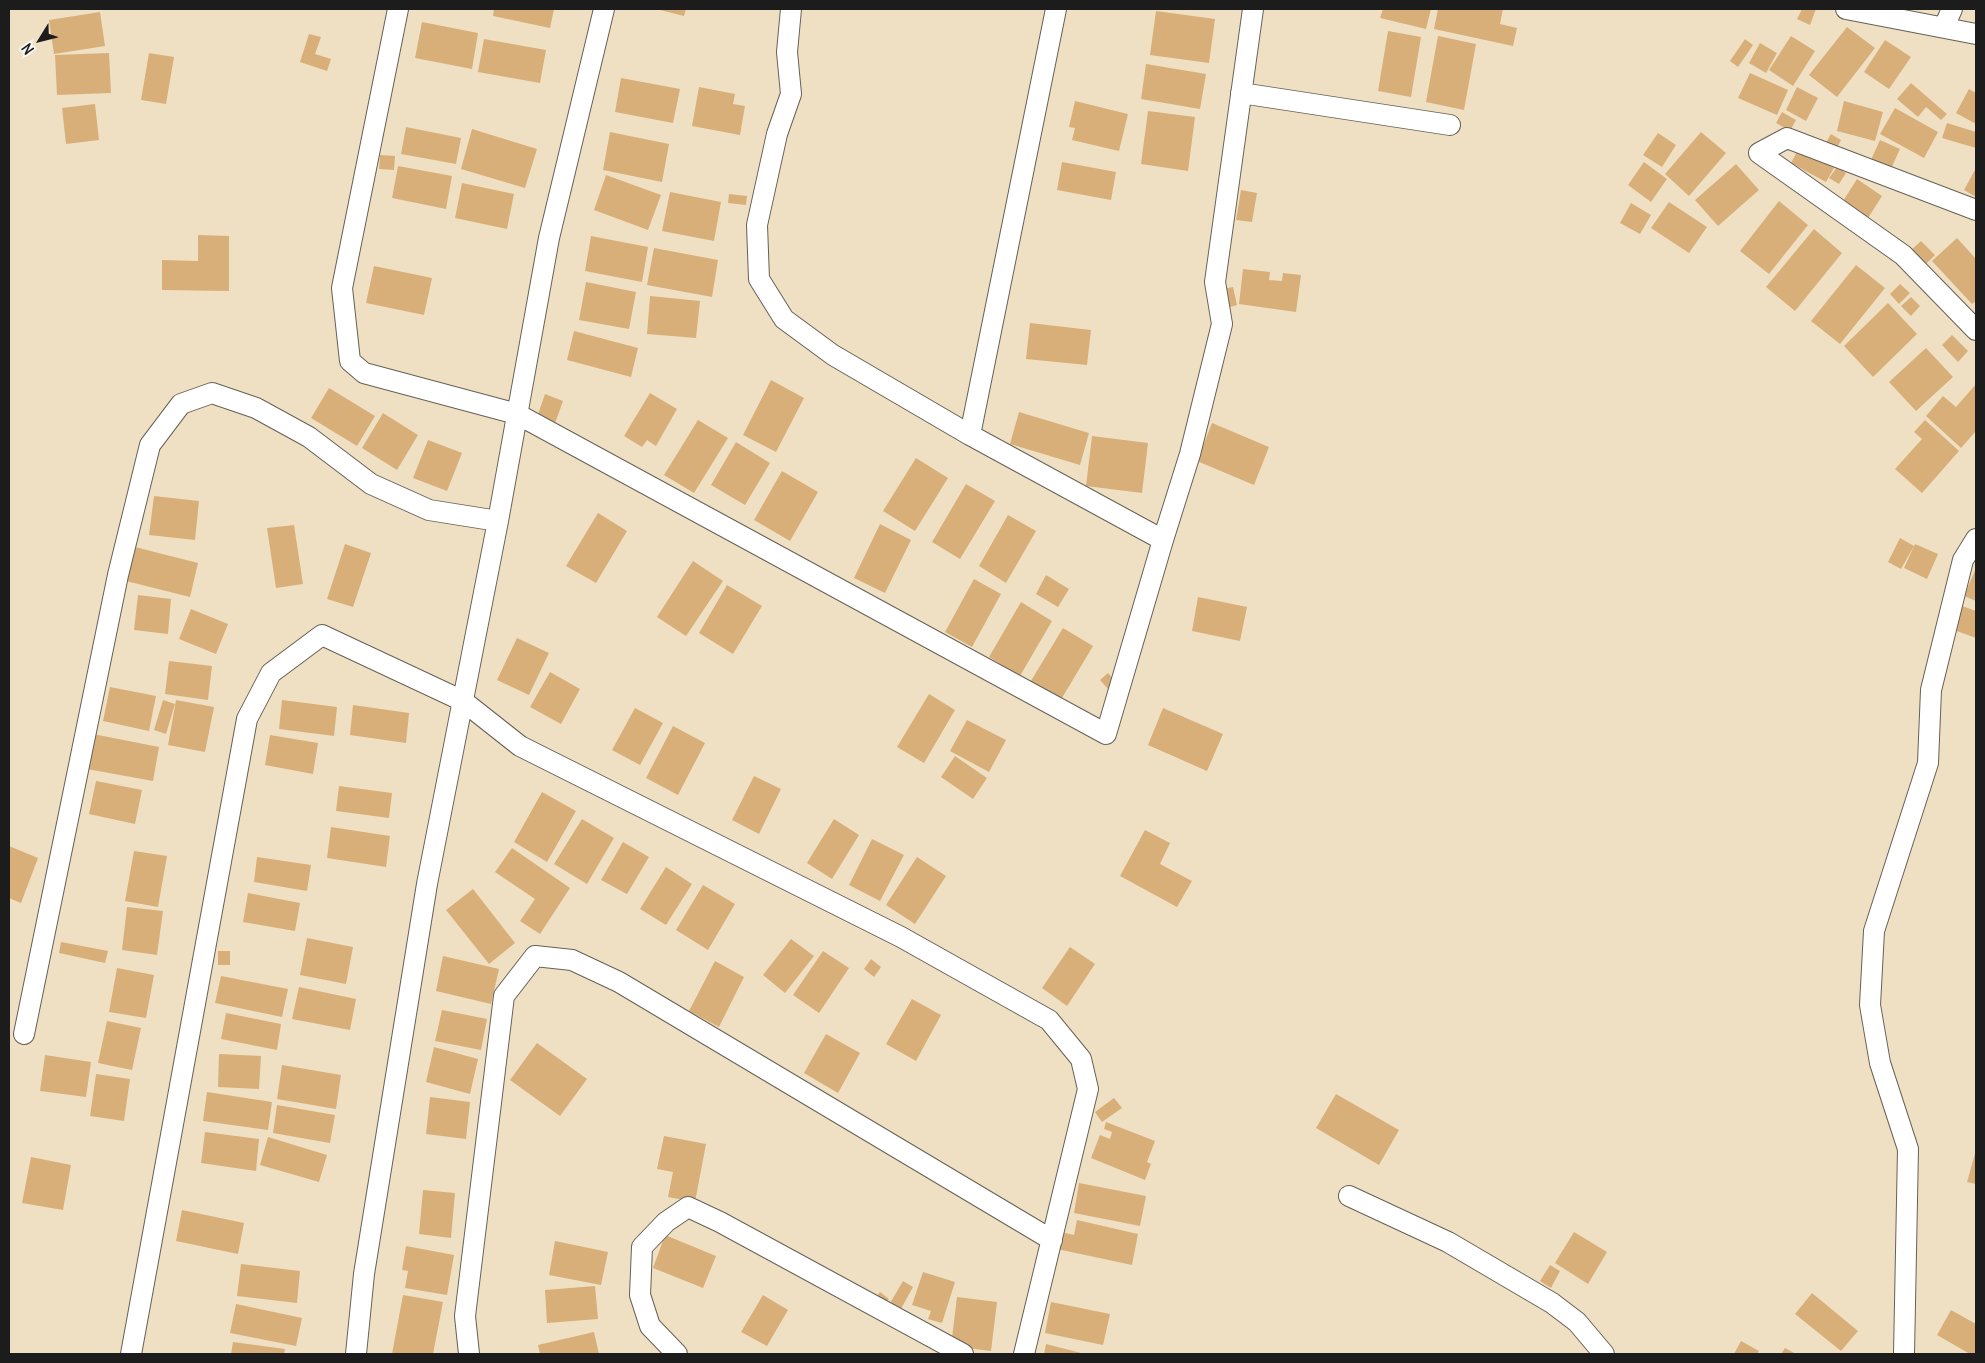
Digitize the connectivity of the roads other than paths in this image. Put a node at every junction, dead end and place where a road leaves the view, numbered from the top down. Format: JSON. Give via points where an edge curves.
{"nodes":[{"id":1,"x":398,"y":9,"type":"edge"},
{"id":2,"x":604,"y":9,"type":"edge"},
{"id":3,"x":791,"y":9,"type":"edge"},
{"id":4,"x":1056,"y":9,"type":"edge"},
{"id":5,"x":1253,"y":9,"type":"edge"},
{"id":6,"x":1846,"y":9,"type":"edge"},
{"id":7,"x":1948,"y":18,"type":"edge"},
{"id":8,"x":1976,"y":34,"type":"edge"},
{"id":9,"x":1241,"y":93,"type":"junction"},
{"id":10,"x":1450,"y":125,"type":"dead end"},
{"id":11,"x":1976,"y":210,"type":"edge"},
{"id":12,"x":1976,"y":330,"type":"edge"},
{"id":13,"x":517,"y":414,"type":"junction"},
{"id":14,"x":970,"y":435,"type":"junction"},
{"id":15,"x":498,"y":521,"type":"junction"},
{"id":16,"x":1976,"y":539,"type":"edge"},
{"id":17,"x":1162,"y":540,"type":"junction"},
{"id":18,"x":463,"y":701,"type":"junction"},
{"id":19,"x":24,"y":1034,"type":"dead end"},
{"id":20,"x":1349,"y":1196,"type":"dead end"},
{"id":21,"x":1052,"y":1240,"type":"junction"},
{"id":22,"x":673,"y":1353,"type":"edge"},
{"id":23,"x":131,"y":1354,"type":"edge"},
{"id":24,"x":356,"y":1354,"type":"edge"},
{"id":25,"x":468,"y":1354,"type":"edge"},
{"id":26,"x":963,"y":1354,"type":"edge"},
{"id":27,"x":1024,"y":1354,"type":"edge"},
{"id":28,"x":1604,"y":1354,"type":"edge"},
{"id":29,"x":1904,"y":1354,"type":"edge"}],
"edges":[{"from":1,"to":13,"type":"street","via":[[342,288],[350,361],[364,373]]},
{"from":2,"to":13,"type":"street","via":[[549,238]]},
{"from":3,"to":14,"type":"street","via":[[788,52],[791,94],[778,134],[757,225],[759,279],[784,319],[819,345]]},
{"from":4,"to":14,"type":"street"},
{"from":5,"to":9,"type":"street"},
{"from":6,"to":7,"type":"street"},
{"from":7,"to":8,"type":"street"},
{"from":9,"to":10,"type":"street"},
{"from":9,"to":17,"type":"street","via":[[1215,282],[1222,324],[1190,454]]},
{"from":11,"to":12,"type":"street","via":[[1787,138],[1759,153],[1904,255]]},
{"from":13,"to":15,"type":"street"},
{"from":13,"to":17,"type":"street","via":[[1106,734]]},
{"from":14,"to":17,"type":"street"},
{"from":15,"to":18,"type":"street"},
{"from":15,"to":19,"type":"street","via":[[429,510],[371,484],[309,437],[256,408],[212,394],[181,404],[150,445],[118,575]]},
{"from":16,"to":29,"type":"street","via":[[1963,560],[1931,690],[1928,763],[1874,931],[1870,1005],[1880,1063],[1908,1149]]},
{"from":18,"to":21,"type":"street","via":[[520,746],[901,937],[1049,1020],[1081,1059],[1088,1089]]},
{"from":18,"to":23,"type":"street","via":[[322,635],[271,672],[247,720]]},
{"from":18,"to":24,"type":"street","via":[[419,933],[364,1274]]},
{"from":20,"to":28,"type":"street","via":[[1448,1242],[1552,1303],[1577,1322]]},
{"from":21,"to":25,"type":"street","via":[[619,982],[572,960],[535,956],[504,996],[465,1316]]},
{"from":21,"to":27,"type":"street"},
{"from":22,"to":26,"type":"street","via":[[650,1326],[640,1295],[642,1246],[666,1222],[688,1207]]}]}
